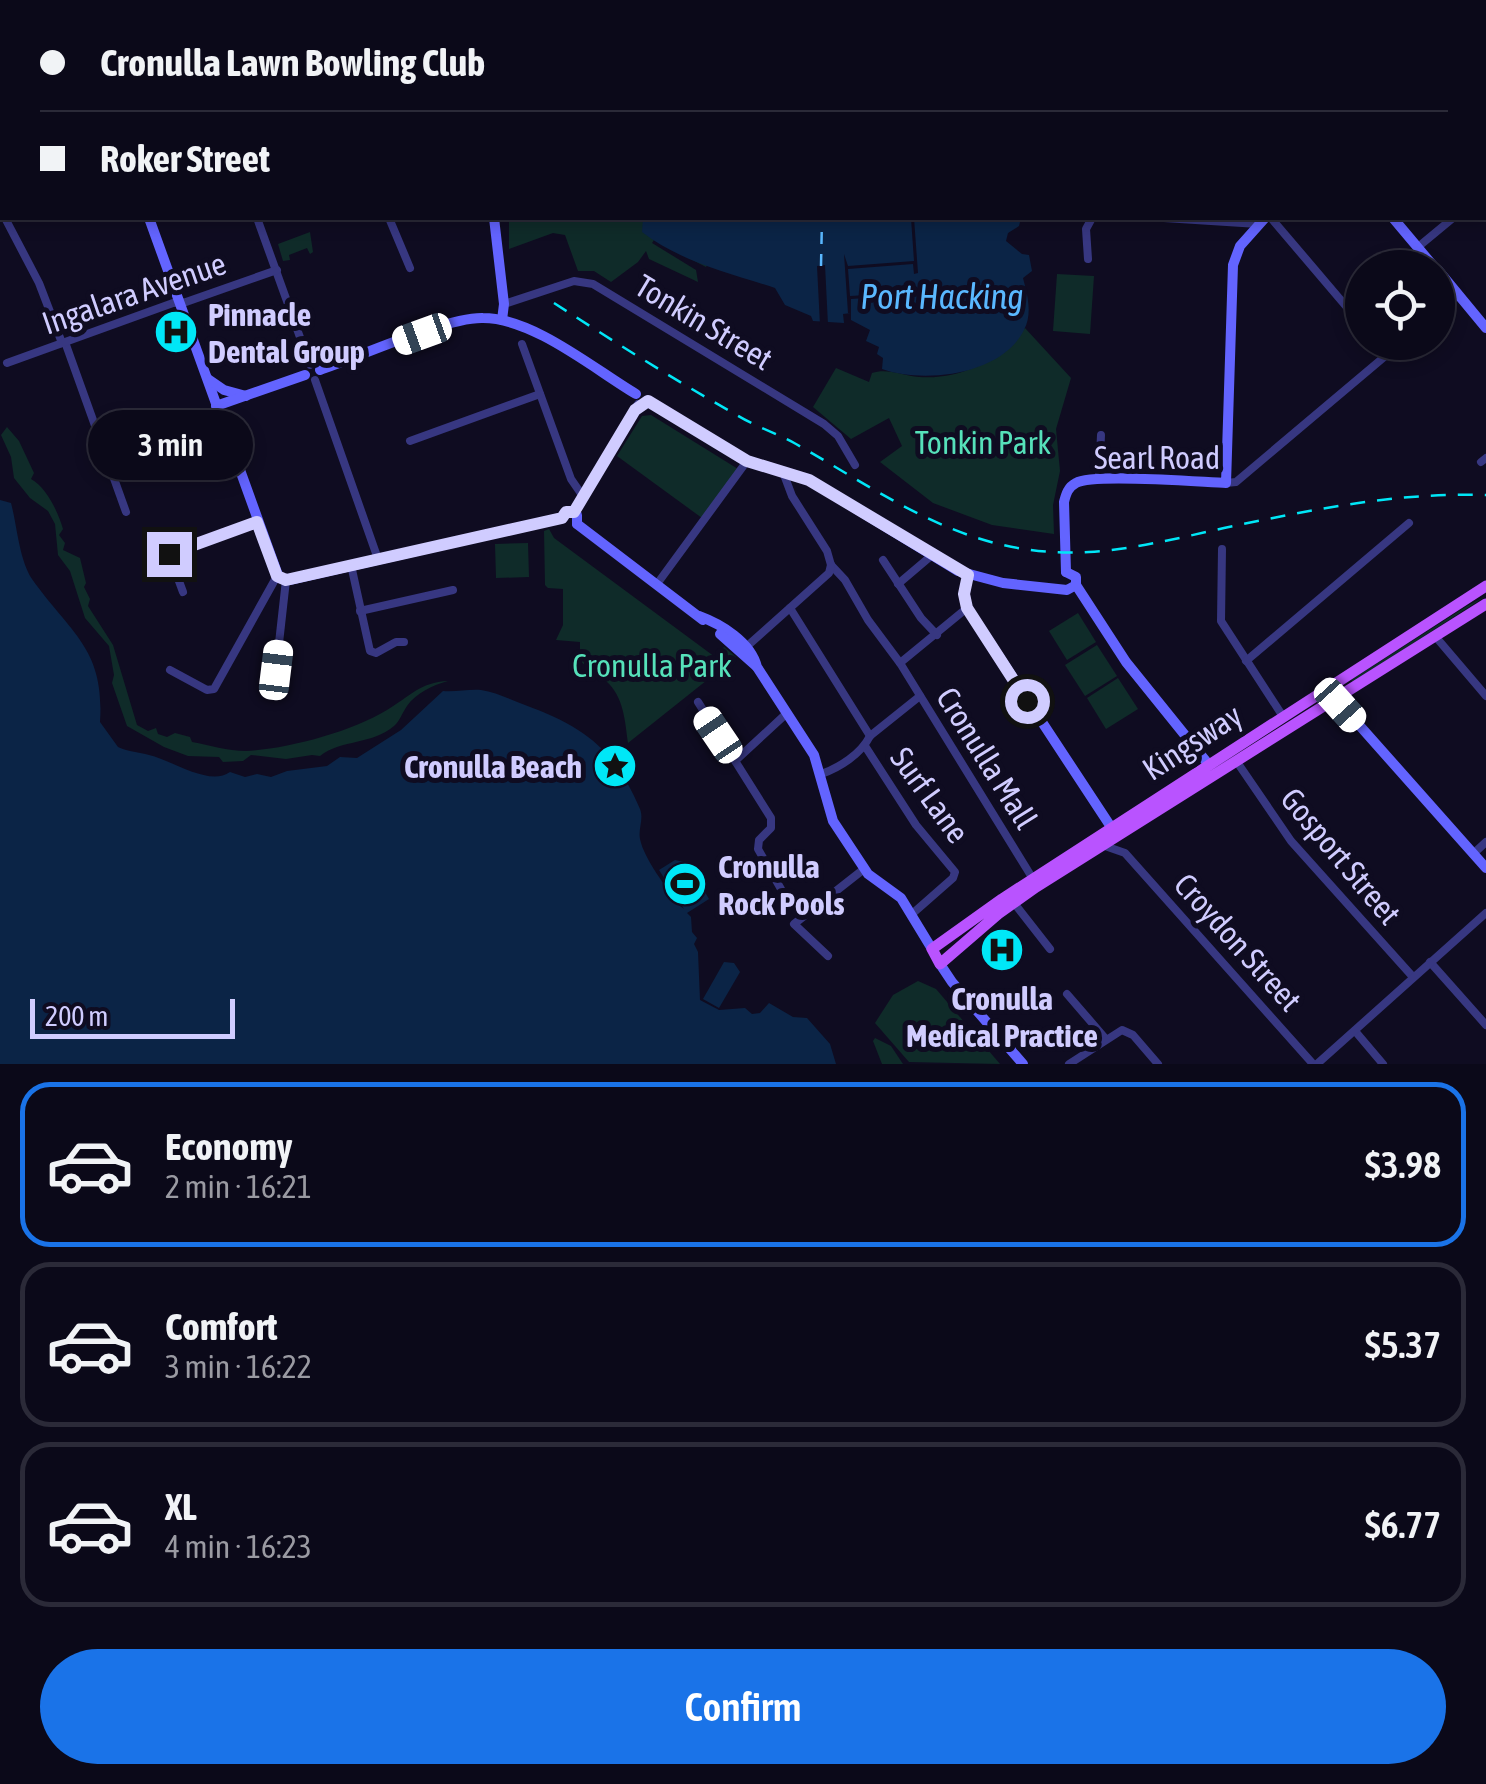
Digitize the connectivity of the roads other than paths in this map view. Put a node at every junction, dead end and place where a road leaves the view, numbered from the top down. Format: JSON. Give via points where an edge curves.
{"nodes":[{"id":1,"x":6,"y":220,"type":"edge"},
{"id":2,"x":150,"y":220,"type":"edge"},
{"id":3,"x":259,"y":220,"type":"edge"},
{"id":4,"x":390,"y":220,"type":"edge"},
{"id":5,"x":494,"y":220,"type":"edge"},
{"id":6,"x":1091,"y":220,"type":"edge"},
{"id":7,"x":1265,"y":220,"type":"edge"},
{"id":8,"x":1395,"y":220,"type":"edge"},
{"id":9,"x":1451,"y":220,"type":"edge"},
{"id":10,"x":1418,"y":247,"type":"junction"},
{"id":11,"x":1420,"y":250,"type":"edge"},
{"id":12,"x":1088,"y":259,"type":"dead end"},
{"id":13,"x":410,"y":268,"type":"dead end"},
{"id":14,"x":277,"y":270,"type":"junction"},
{"id":15,"x":1455,"y":291,"type":"edge"},
{"id":16,"x":1458,"y":295,"type":"junction"},
{"id":17,"x":1455,"y":298,"type":"edge"},
{"id":18,"x":179,"y":302,"type":"junction"},
{"id":19,"x":504,"y":304,"type":"junction"},
{"id":20,"x":1345,"y":307,"type":"edge"},
{"id":21,"x":502,"y":320,"type":"junction"},
{"id":22,"x":1484,"y":323,"type":"edge"},
{"id":23,"x":64,"y":342,"type":"junction"},
{"id":24,"x":522,"y":344,"type":"dead end"},
{"id":25,"x":1381,"y":360,"type":"edge"},
{"id":26,"x":7,"y":363,"type":"dead end"},
{"id":27,"x":313,"y":373,"type":"junction"},
{"id":28,"x":207,"y":378,"type":"junction"},
{"id":29,"x":540,"y":394,"type":"junction"},
{"id":30,"x":247,"y":396,"type":"junction"},
{"id":31,"x":641,"y":400,"type":"junction"},
{"id":32,"x":216,"y":406,"type":"junction"},
{"id":33,"x":1101,"y":435,"type":"dead end"},
{"id":34,"x":410,"y":441,"type":"dead end"},
{"id":35,"x":747,"y":461,"type":"junction"},
{"id":36,"x":855,"y":465,"type":"dead end"},
{"id":37,"x":783,"y":472,"type":"junction"},
{"id":38,"x":1099,"y":479,"type":"junction"},
{"id":39,"x":1226,"y":483,"type":"junction"},
{"id":40,"x":582,"y":495,"type":"junction"},
{"id":41,"x":126,"y":512,"type":"dead end"},
{"id":42,"x":575,"y":518,"type":"junction"},
{"id":43,"x":257,"y":522,"type":"junction"},
{"id":44,"x":1409,"y":523,"type":"dead end"},
{"id":45,"x":1222,"y":549,"type":"dead end"},
{"id":46,"x":169,"y":554,"type":"junction"},
{"id":47,"x":932,"y":556,"type":"junction"},
{"id":48,"x":378,"y":559,"type":"junction"},
{"id":49,"x":154,"y":560,"type":"dead end"},
{"id":50,"x":883,"y":560,"type":"dead end"},
{"id":51,"x":831,"y":565,"type":"junction"},
{"id":52,"x":351,"y":566,"type":"junction"},
{"id":53,"x":963,"y":573,"type":"junction"},
{"id":54,"x":282,"y":578,"type":"junction"},
{"id":55,"x":1062,"y":580,"type":"junction"},
{"id":56,"x":657,"y":584,"type":"junction"},
{"id":57,"x":898,"y":584,"type":"junction"},
{"id":58,"x":1486,"y":586,"type":"edge"},
{"id":59,"x":454,"y":590,"type":"dead end"},
{"id":60,"x":183,"y":592,"type":"dead end"},
{"id":61,"x":1486,"y":604,"type":"edge"},
{"id":62,"x":790,"y":608,"type":"junction"},
{"id":63,"x":967,"y":608,"type":"junction"},
{"id":64,"x":360,"y":611,"type":"junction"},
{"id":65,"x":937,"y":635,"type":"junction"},
{"id":66,"x":1435,"y":636,"type":"junction"},
{"id":67,"x":404,"y":642,"type":"dead end"},
{"id":68,"x":744,"y":649,"type":"junction"},
{"id":69,"x":1246,"y":661,"type":"junction"},
{"id":70,"x":900,"y":663,"type":"junction"},
{"id":71,"x":170,"y":670,"type":"dead end"},
{"id":72,"x":285,"y":671,"type":"dead end"},
{"id":73,"x":920,"y":696,"type":"junction"},
{"id":74,"x":1486,"y":696,"type":"edge"},
{"id":75,"x":1336,"y":699,"type":"junction"},
{"id":76,"x":698,"y":702,"type":"dead end"},
{"id":77,"x":787,"y":713,"type":"junction"},
{"id":78,"x":1282,"y":715,"type":"junction"},
{"id":79,"x":1290,"y":728,"type":"junction"},
{"id":80,"x":870,"y":736,"type":"junction"},
{"id":81,"x":864,"y":746,"type":"junction"},
{"id":82,"x":735,"y":761,"type":"junction"},
{"id":83,"x":1237,"y":762,"type":"junction"},
{"id":84,"x":1213,"y":770,"type":"junction"},
{"id":85,"x":820,"y":774,"type":"junction"},
{"id":86,"x":1145,"y":820,"type":"junction"},
{"id":87,"x":1111,"y":828,"type":"junction"},
{"id":88,"x":1123,"y":835,"type":"junction"},
{"id":89,"x":1486,"y":842,"type":"edge"},
{"id":90,"x":1105,"y":846,"type":"junction"},
{"id":91,"x":1126,"y":853,"type":"junction"},
{"id":92,"x":1473,"y":854,"type":"junction"},
{"id":93,"x":1084,"y":857,"type":"junction"},
{"id":94,"x":1486,"y":868,"type":"edge"},
{"id":95,"x":864,"y":869,"type":"junction"},
{"id":96,"x":1033,"y":879,"type":"junction"},
{"id":97,"x":783,"y":900,"type":"dead end"},
{"id":98,"x":1014,"y":903,"type":"junction"},
{"id":99,"x":1486,"y":912,"type":"edge"},
{"id":100,"x":912,"y":914,"type":"junction"},
{"id":101,"x":952,"y":936,"type":"junction"},
{"id":102,"x":966,"y":942,"type":"junction"},
{"id":103,"x":932,"y":949,"type":"junction"},
{"id":104,"x":1050,"y":949,"type":"dead end"},
{"id":105,"x":828,"y":956,"type":"dead end"},
{"id":106,"x":1430,"y":962,"type":"junction"},
{"id":107,"x":940,"y":964,"type":"junction"},
{"id":108,"x":1412,"y":978,"type":"junction"},
{"id":109,"x":1067,"y":994,"type":"dead end"},
{"id":110,"x":1486,"y":1025,"type":"edge"},
{"id":111,"x":1355,"y":1031,"type":"junction"},
{"id":112,"x":1105,"y":1038,"type":"junction"},
{"id":113,"x":1023,"y":1064,"type":"edge"},
{"id":114,"x":1069,"y":1064,"type":"edge"},
{"id":115,"x":1158,"y":1064,"type":"edge"},
{"id":116,"x":1315,"y":1064,"type":"edge"},
{"id":117,"x":1383,"y":1064,"type":"edge"}],
"edges":[{"from":1,"to":23,"type":"street"},
{"from":2,"to":18,"type":"street"},
{"from":3,"to":14,"type":"street"},
{"from":4,"to":13,"type":"street"},
{"from":5,"to":19,"type":"street"},
{"from":6,"to":12,"type":"street"},
{"from":7,"to":20,"type":"street"},
{"from":7,"to":39,"type":"street","via":[[1240,246],[1233,265]]},
{"from":8,"to":10,"type":"street"},
{"from":9,"to":10,"type":"street"},
{"from":10,"to":11,"type":"street"},
{"from":14,"to":18,"type":"street","name":"Ingalara Avenue"},
{"from":14,"to":27,"type":"street"},
{"from":15,"to":16,"type":"street"},
{"from":16,"to":17,"type":"street"},
{"from":16,"to":22,"type":"street"},
{"from":18,"to":23,"type":"street","name":"Ingalara Avenue"},
{"from":18,"to":28,"type":"street"},
{"from":19,"to":21,"type":"street"},
{"from":19,"to":36,"type":"street","name":"Tonkin Street","via":[[574,281],[593,284],[824,424]]},
{"from":21,"to":27,"type":"street","via":[[454,323]]},
{"from":21,"to":31,"type":"street","via":[[532,331]]},
{"from":23,"to":26,"type":"street","name":"Ingalara Avenue"},
{"from":23,"to":41,"type":"street"},
{"from":24,"to":29,"type":"street"},
{"from":25,"to":39,"type":"street","name":"Searl Road","via":[[1236,482]]},
{"from":27,"to":30,"type":"street"},
{"from":27,"to":48,"type":"street"},
{"from":28,"to":30,"type":"street"},
{"from":28,"to":32,"type":"street"},
{"from":29,"to":34,"type":"street"},
{"from":29,"to":40,"type":"street"},
{"from":30,"to":32,"type":"street"},
{"from":31,"to":35,"type":"street"},
{"from":31,"to":40,"type":"street"},
{"from":32,"to":43,"type":"street"},
{"from":33,"to":38,"type":"street"},
{"from":35,"to":37,"type":"street"},
{"from":35,"to":56,"type":"street"},
{"from":37,"to":47,"type":"street","via":[[809,480]]},
{"from":37,"to":51,"type":"street","name":"Cronulla Mall"},
{"from":38,"to":39,"type":"street","name":"Searl Road"},
{"from":38,"to":55,"type":"street","name":"Searl Road","via":[[1080,481],[1065,496]]},
{"from":40,"to":42,"type":"street"},
{"from":42,"to":48,"type":"street","via":[[568,528],[562,518]]},
{"from":42,"to":56,"type":"street"},
{"from":43,"to":46,"type":"street"},
{"from":43,"to":54,"type":"street"},
{"from":44,"to":69,"type":"street"},
{"from":45,"to":69,"type":"street","via":[[1221,621]]},
{"from":46,"to":49,"type":"street"},
{"from":46,"to":60,"type":"street"},
{"from":47,"to":53,"type":"street"},
{"from":47,"to":57,"type":"street"},
{"from":48,"to":52,"type":"street"},
{"from":50,"to":57,"type":"street"},
{"from":51,"to":62,"type":"street"},
{"from":51,"to":70,"type":"street","name":"Cronulla Mall"},
{"from":52,"to":54,"type":"street"},
{"from":52,"to":64,"type":"street"},
{"from":53,"to":55,"type":"street","via":[[1045,586]]},
{"from":53,"to":63,"type":"street"},
{"from":54,"to":71,"type":"street","via":[[215,688]]},
{"from":54,"to":72,"type":"street","via":[[276,670]]},
{"from":55,"to":84,"type":"street","via":[[1074,574],[1126,662]]},
{"from":56,"to":68,"type":"street"},
{"from":57,"to":65,"type":"street"},
{"from":58,"to":78,"type":"main road","name":"Kingsway"},
{"from":59,"to":64,"type":"street"},
{"from":61,"to":66,"type":"main road","name":"Kingsway"},
{"from":62,"to":68,"type":"street"},
{"from":62,"to":80,"type":"street","name":"Surf Lane"},
{"from":63,"to":65,"type":"street"},
{"from":63,"to":87,"type":"street"},
{"from":64,"to":67,"type":"street","via":[[371,652]]},
{"from":65,"to":70,"type":"street"},
{"from":66,"to":74,"type":"street"},
{"from":66,"to":75,"type":"main road","name":"Kingsway"},
{"from":68,"to":77,"type":"street"},
{"from":69,"to":78,"type":"street"},
{"from":70,"to":73,"type":"street","name":"Cronulla Mall"},
{"from":73,"to":80,"type":"street"},
{"from":73,"to":96,"type":"street","name":"Cronulla Mall"},
{"from":75,"to":79,"type":"main road","name":"Kingsway"},
{"from":75,"to":92,"type":"street"},
{"from":76,"to":82,"type":"street"},
{"from":77,"to":82,"type":"street"},
{"from":77,"to":85,"type":"street"},
{"from":78,"to":79,"type":"main road"},
{"from":78,"to":84,"type":"main road","name":"Kingsway"},
{"from":79,"to":83,"type":"main road","name":"Kingsway"},
{"from":80,"to":81,"type":"street"},
{"from":81,"to":85,"type":"street"},
{"from":81,"to":100,"type":"street","name":"Surf Lane","via":[[955,872]]},
{"from":82,"to":97,"type":"street","via":[[771,818],[758,849]]},
{"from":83,"to":84,"type":"main road","name":"Kingsway"},
{"from":83,"to":108,"type":"street","name":"Gosport Street","via":[[1279,826]]},
{"from":84,"to":86,"type":"main road","name":"Kingsway"},
{"from":84,"to":87,"type":"main road","name":"Kingsway"},
{"from":85,"to":95,"type":"street","via":[[829,813]]},
{"from":86,"to":87,"type":"main road"},
{"from":86,"to":88,"type":"main road","name":"Kingsway"},
{"from":87,"to":93,"type":"main road"},
{"from":87,"to":96,"type":"main road","name":"Kingsway"},
{"from":88,"to":90,"type":"main road","name":"Kingsway"},
{"from":88,"to":91,"type":"street"},
{"from":89,"to":92,"type":"street"},
{"from":90,"to":91,"type":"street"},
{"from":90,"to":93,"type":"main road","name":"Kingsway"},
{"from":91,"to":116,"type":"street","name":"Croydon Street"},
{"from":92,"to":94,"type":"street"},
{"from":93,"to":98,"type":"main road","name":"Kingsway"},
{"from":95,"to":100,"type":"street","via":[[898,894]]},
{"from":95,"to":105,"type":"street","via":[[794,924]]},
{"from":96,"to":101,"type":"main road","name":"Kingsway"},
{"from":98,"to":102,"type":"main road","name":"Kingsway"},
{"from":98,"to":104,"type":"street"},
{"from":99,"to":106,"type":"street"},
{"from":100,"to":103,"type":"street"},
{"from":101,"to":102,"type":"main road","via":[[955,946]]},
{"from":101,"to":103,"type":"main road","name":"Kingsway"},
{"from":102,"to":107,"type":"main road","name":"Kingsway"},
{"from":103,"to":107,"type":"main road"},
{"from":106,"to":108,"type":"street"},
{"from":106,"to":110,"type":"street"},
{"from":107,"to":113,"type":"street"},
{"from":108,"to":111,"type":"street"},
{"from":109,"to":112,"type":"street"},
{"from":111,"to":116,"type":"street"},
{"from":111,"to":117,"type":"street"},
{"from":112,"to":114,"type":"street"},
{"from":112,"to":115,"type":"street","via":[[1128,1031]]}]}
